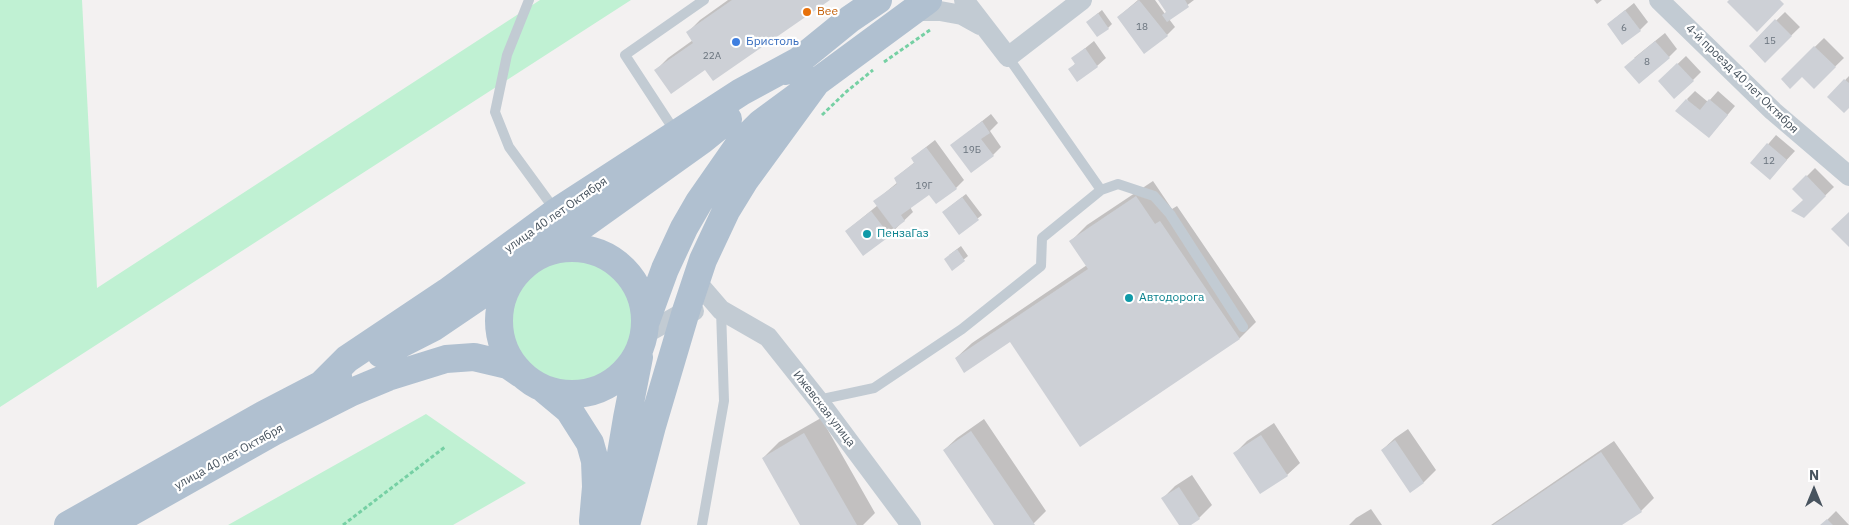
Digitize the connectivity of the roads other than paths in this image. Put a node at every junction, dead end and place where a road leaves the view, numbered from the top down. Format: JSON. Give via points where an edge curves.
{"nodes":[{"id":1,"x":529,"y":0,"type":"edge"},
{"id":2,"x":704,"y":0,"type":"edge"},
{"id":3,"x":878,"y":0,"type":"edge"},
{"id":4,"x":964,"y":0,"type":"edge"},
{"id":5,"x":984,"y":0,"type":"edge"},
{"id":6,"x":1082,"y":0,"type":"edge"},
{"id":7,"x":1659,"y":0,"type":"edge"},
{"id":8,"x":920,"y":5,"type":"edge"},
{"id":9,"x":992,"y":34,"type":"junction"},
{"id":10,"x":1008,"y":57,"type":"junction"},
{"id":11,"x":800,"y":60,"type":"junction"},
{"id":12,"x":818,"y":80,"type":"junction"},
{"id":13,"x":677,"y":134,"type":"junction"},
{"id":14,"x":1849,"y":176,"type":"edge"},
{"id":15,"x":1101,"y":190,"type":"junction"},
{"id":16,"x":556,"y":212,"type":"junction"},
{"id":17,"x":532,"y":261,"type":"junction"},
{"id":18,"x":696,"y":281,"type":"junction"},
{"id":19,"x":721,"y":310,"type":"junction"},
{"id":20,"x":686,"y":311,"type":"junction"},
{"id":21,"x":1243,"y":327,"type":"dead end"},
{"id":22,"x":644,"y":334,"type":"junction"},
{"id":23,"x":532,"y":382,"type":"junction"},
{"id":24,"x":322,"y":384,"type":"junction"},
{"id":25,"x":818,"y":400,"type":"junction"},
{"id":26,"x":68,"y":525,"type":"edge"},
{"id":27,"x":108,"y":525,"type":"edge"},
{"id":28,"x":592,"y":525,"type":"edge"},
{"id":29,"x":609,"y":525,"type":"edge"},
{"id":30,"x":626,"y":525,"type":"edge"},
{"id":31,"x":702,"y":525,"type":"edge"},
{"id":32,"x":911,"y":525,"type":"edge"}],
"edges":[{"from":1,"to":16,"type":"lane","via":[[507,55],[495,112],[510,147]]},
{"from":2,"to":13,"type":"lane","via":[[625,55]]},
{"from":3,"to":11,"type":"main road","name":"улица 40 лет Октября"},
{"from":4,"to":9,"type":"street"},
{"from":5,"to":9,"type":"street"},
{"from":6,"to":10,"type":"street"},
{"from":7,"to":14,"type":"street","name":"4-й проезд 40 лет Октября","via":[[1773,111]]},
{"from":8,"to":9,"type":"street","via":[[962,14]]},
{"from":8,"to":12,"type":"main road","name":"улица 40 лет Октября"},
{"from":9,"to":10,"type":"street"},
{"from":10,"to":15,"type":"lane"},
{"from":11,"to":13,"type":"main road","name":"улица 40 лет Октября","via":[[741,92]]},
{"from":11,"to":17,"type":"main road","name":"улица 40 лет Октября","via":[[702,140]]},
{"from":12,"to":18,"type":"main road","via":[[726,211]]},
{"from":12,"to":22,"type":"main road","name":"улица 40 лет Октября","via":[[761,122],[716,176],[684,228],[664,269]]},
{"from":13,"to":16,"type":"main road","name":"улица 40 лет Октября"},
{"from":15,"to":21,"type":"lane","via":[[1118,184],[1154,196],[1170,214]]},
{"from":15,"to":25,"type":"lane","via":[[1042,238],[1041,266],[962,329],[874,388]]},
{"from":16,"to":24,"type":"main road","name":"улица 40 лет Октября","via":[[447,292],[347,359]]},
{"from":17,"to":22,"type":"main road","name":"улица 40 лет Октября","via":[[562,248],[582,248],[618,263],[638,289],[644,308]]},
{"from":17,"to":23,"type":"main road","name":"улица 40 лет Октября","via":[[506,289],[499,321],[506,353]]},
{"from":17,"to":24,"type":"main road","name":"улица 40 лет Октября","via":[[434,327]]},
{"from":18,"to":19,"type":"street","name":"Ижевская улица"},
{"from":18,"to":20,"type":"main road"},
{"from":19,"to":20,"type":"street"},
{"from":19,"to":25,"type":"street","name":"Ижевская улица","via":[[768,337]]},
{"from":19,"to":31,"type":"lane","via":[[724,400]]},
{"from":20,"to":22,"type":"street"},
{"from":20,"to":30,"type":"main road"},
{"from":22,"to":23,"type":"main road","name":"улица 40 лет Октября","via":[[636,358],[607,386],[582,394],[569,394]]},
{"from":22,"to":29,"type":"main road","via":[[626,418]]},
{"from":23,"to":27,"type":"main road","name":"улица 40 лет Октября","via":[[508,365],[474,358],[446,359],[388,377],[273,432]]},
{"from":23,"to":28,"type":"main road","name":"улица 40 лет Октября","via":[[569,410],[590,443],[595,461],[596,487]]},
{"from":24,"to":26,"type":"main road","name":"улица 40 лет Октября"},
{"from":25,"to":32,"type":"street","name":"Ижевская улица"}]}
